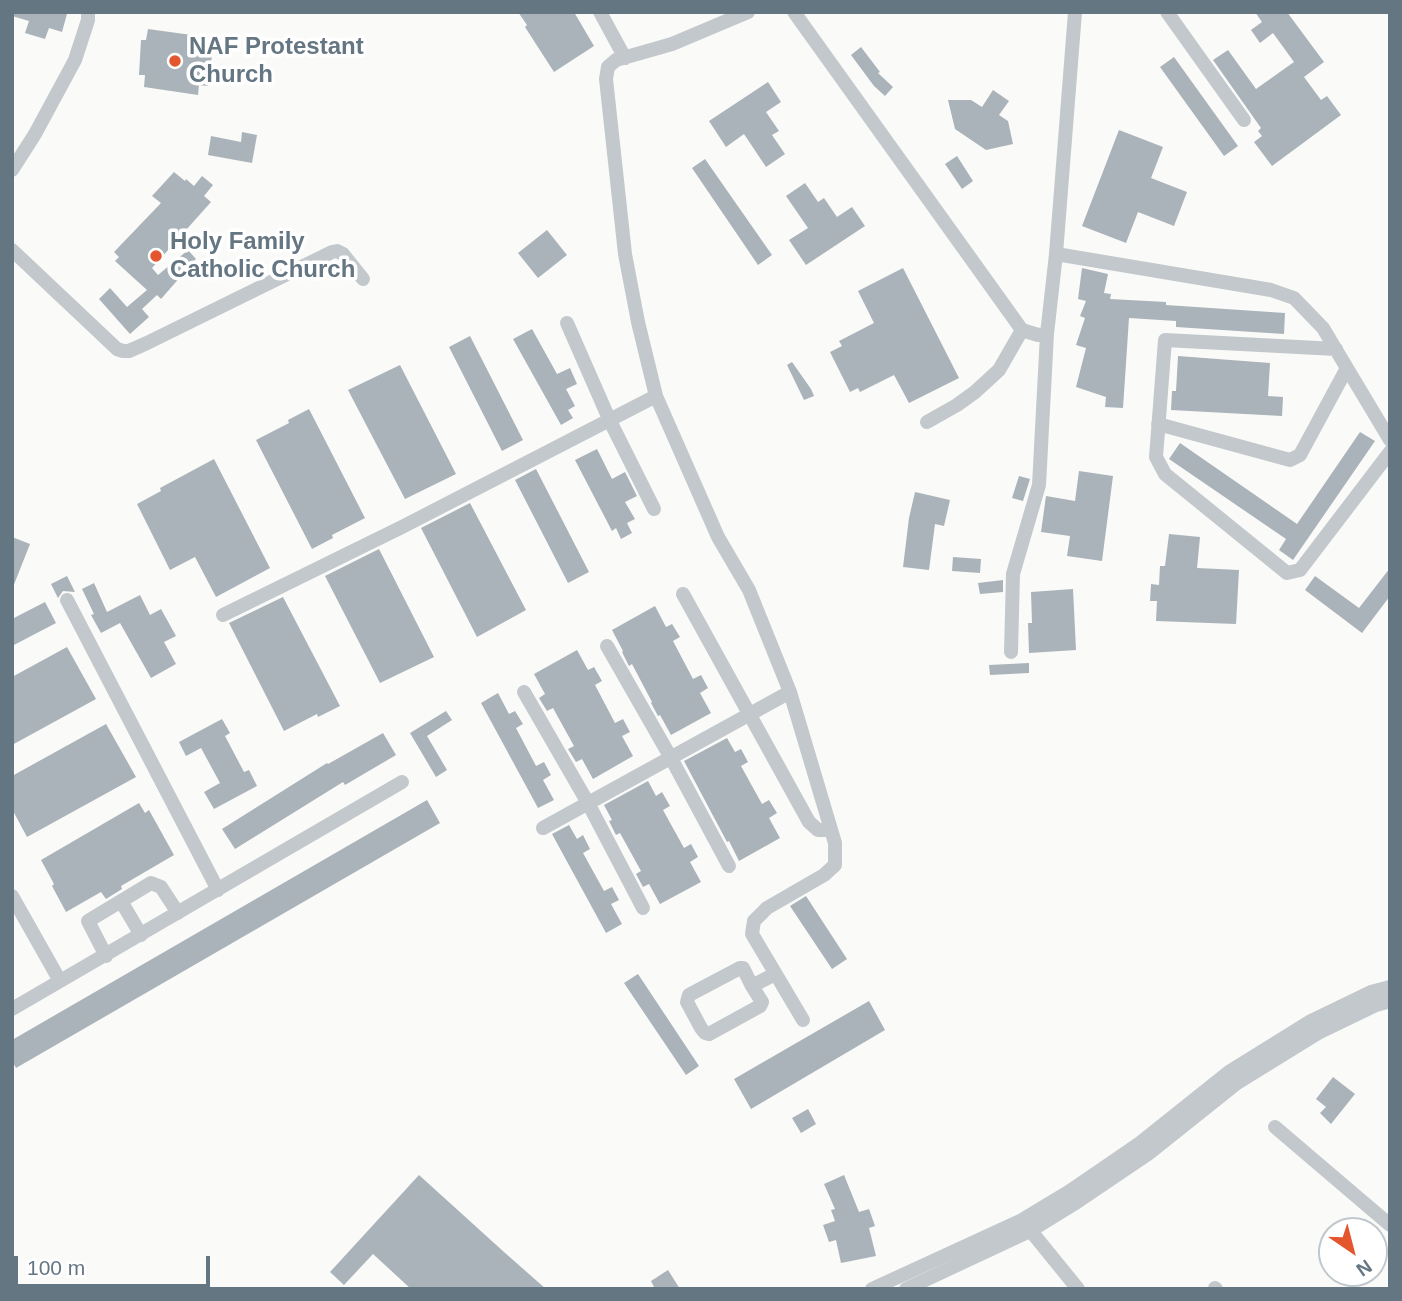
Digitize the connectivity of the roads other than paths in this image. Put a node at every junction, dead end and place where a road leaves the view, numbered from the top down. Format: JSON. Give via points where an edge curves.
{"nodes":[{"id":1,"x":88,"y":12,"type":"edge"},
{"id":2,"x":600,"y":12,"type":"edge"},
{"id":3,"x":748,"y":12,"type":"edge"},
{"id":4,"x":794,"y":12,"type":"edge"},
{"id":5,"x":1075,"y":12,"type":"edge"},
{"id":6,"x":1167,"y":12,"type":"edge"},
{"id":7,"x":625,"y":58,"type":"junction"},
{"id":8,"x":1244,"y":120,"type":"dead end"},
{"id":9,"x":12,"y":170,"type":"edge"},
{"id":10,"x":12,"y":250,"type":"edge"},
{"id":11,"x":1056,"y":254,"type":"junction"},
{"id":12,"x":363,"y":279,"type":"dead end"},
{"id":13,"x":567,"y":323,"type":"dead end"},
{"id":14,"x":1022,"y":330,"type":"junction"},
{"id":15,"x":1047,"y":334,"type":"junction"},
{"id":16,"x":1336,"y":349,"type":"junction"},
{"id":17,"x":1347,"y":368,"type":"junction"},
{"id":18,"x":656,"y":396,"type":"junction"},
{"id":19,"x":610,"y":421,"type":"junction"},
{"id":20,"x":927,"y":422,"type":"dead end"},
{"id":21,"x":1158,"y":424,"type":"junction"},
{"id":22,"x":1390,"y":440,"type":"edge"},
{"id":23,"x":1390,"y":452,"type":"edge"},
{"id":24,"x":654,"y":509,"type":"dead end"},
{"id":25,"x":683,"y":594,"type":"dead end"},
{"id":26,"x":66,"y":600,"type":"dead end"},
{"id":27,"x":223,"y":615,"type":"dead end"},
{"id":28,"x":607,"y":646,"type":"dead end"},
{"id":29,"x":1010,"y":652,"type":"dead end"},
{"id":30,"x":524,"y":692,"type":"dead end"},
{"id":31,"x":790,"y":692,"type":"junction"},
{"id":32,"x":750,"y":713,"type":"junction"},
{"id":33,"x":671,"y":758,"type":"junction"},
{"id":34,"x":402,"y":782,"type":"dead end"},
{"id":35,"x":588,"y":803,"type":"junction"},
{"id":36,"x":542,"y":828,"type":"dead end"},
{"id":37,"x":831,"y":830,"type":"junction"},
{"id":38,"x":729,"y":866,"type":"dead end"},
{"id":39,"x":218,"y":890,"type":"junction"},
{"id":40,"x":12,"y":897,"type":"edge"},
{"id":41,"x":121,"y":901,"type":"junction"},
{"id":42,"x":643,"y":908,"type":"dead end"},
{"id":43,"x":177,"y":914,"type":"junction"},
{"id":44,"x":141,"y":935,"type":"junction"},
{"id":45,"x":106,"y":956,"type":"junction"},
{"id":46,"x":775,"y":974,"type":"junction"},
{"id":47,"x":60,"y":981,"type":"junction"},
{"id":48,"x":752,"y":986,"type":"junction"},
{"id":49,"x":1390,"y":987,"type":"edge"},
{"id":50,"x":1390,"y":1001,"type":"edge"},
{"id":51,"x":12,"y":1009,"type":"edge"},
{"id":52,"x":803,"y":1020,"type":"dead end"},
{"id":53,"x":1275,"y":1127,"type":"dead end"},
{"id":54,"x":1026,"y":1225,"type":"junction"},
{"id":55,"x":1390,"y":1225,"type":"edge"},
{"id":56,"x":872,"y":1289,"type":"edge"},
{"id":57,"x":906,"y":1289,"type":"edge"},
{"id":58,"x":1078,"y":1289,"type":"edge"}],
"edges":[{"from":1,"to":9,"type":"street","via":[[75,60]]},
{"from":2,"to":7,"type":"street"},
{"from":3,"to":7,"type":"street"},
{"from":4,"to":14,"type":"street"},
{"from":5,"to":11,"type":"street"},
{"from":6,"to":8,"type":"street"},
{"from":7,"to":18,"type":"street","via":[[608,67],[606,79],[625,254]]},
{"from":10,"to":12,"type":"street","via":[[123,351],[332,252],[343,254]]},
{"from":11,"to":15,"type":"street"},
{"from":11,"to":16,"type":"street","via":[[1271,290],[1294,298]]},
{"from":13,"to":19,"type":"street"},
{"from":14,"to":15,"type":"street"},
{"from":14,"to":20,"type":"street","via":[[999,370],[975,392]]},
{"from":15,"to":29,"type":"street","via":[[1040,485],[1013,574]]},
{"from":16,"to":17,"type":"street"},
{"from":16,"to":21,"type":"street","via":[[1165,340]]},
{"from":17,"to":21,"type":"street","via":[[1300,455],[1290,460]]},
{"from":17,"to":22,"type":"street"},
{"from":18,"to":19,"type":"street"},
{"from":18,"to":31,"type":"street","via":[[718,537],[748,590]]},
{"from":19,"to":24,"type":"street"},
{"from":19,"to":27,"type":"street"},
{"from":21,"to":23,"type":"street","via":[[1156,457],[1165,474],[1287,573],[1300,570]]},
{"from":25,"to":32,"type":"street"},
{"from":26,"to":39,"type":"street"},
{"from":28,"to":33,"type":"street"},
{"from":30,"to":35,"type":"street"},
{"from":31,"to":32,"type":"street"},
{"from":31,"to":37,"type":"street"},
{"from":32,"to":33,"type":"street"},
{"from":32,"to":37,"type":"street","via":[[809,822],[818,830]]},
{"from":33,"to":35,"type":"street"},
{"from":33,"to":38,"type":"street"},
{"from":34,"to":39,"type":"street"},
{"from":35,"to":36,"type":"street"},
{"from":35,"to":42,"type":"street"},
{"from":37,"to":46,"type":"street","via":[[835,865],[766,908],[754,921],[752,934]]},
{"from":39,"to":43,"type":"street"},
{"from":40,"to":47,"type":"street"},
{"from":41,"to":43,"type":"street","via":[[151,883],[161,887]]},
{"from":41,"to":44,"type":"street"},
{"from":41,"to":45,"type":"street","via":[[88,921]]},
{"from":43,"to":44,"type":"street"},
{"from":44,"to":45,"type":"street"},
{"from":45,"to":47,"type":"street"},
{"from":46,"to":48,"type":"street"},
{"from":46,"to":52,"type":"street"},
{"from":47,"to":51,"type":"street"},
{"from":48,"to":48,"type":"street","via":[[760,1006],[709,1034],[687,1002],[689,995],[741,968]]},
{"from":49,"to":54,"type":"street","via":[[1311,1021],[1229,1072]]},
{"from":50,"to":54,"type":"street","via":[[1318,1033],[1237,1083],[1148,1154],[1077,1202]]},
{"from":53,"to":55,"type":"street"},
{"from":54,"to":56,"type":"street"},
{"from":54,"to":57,"type":"street"},
{"from":54,"to":58,"type":"street"}]}
